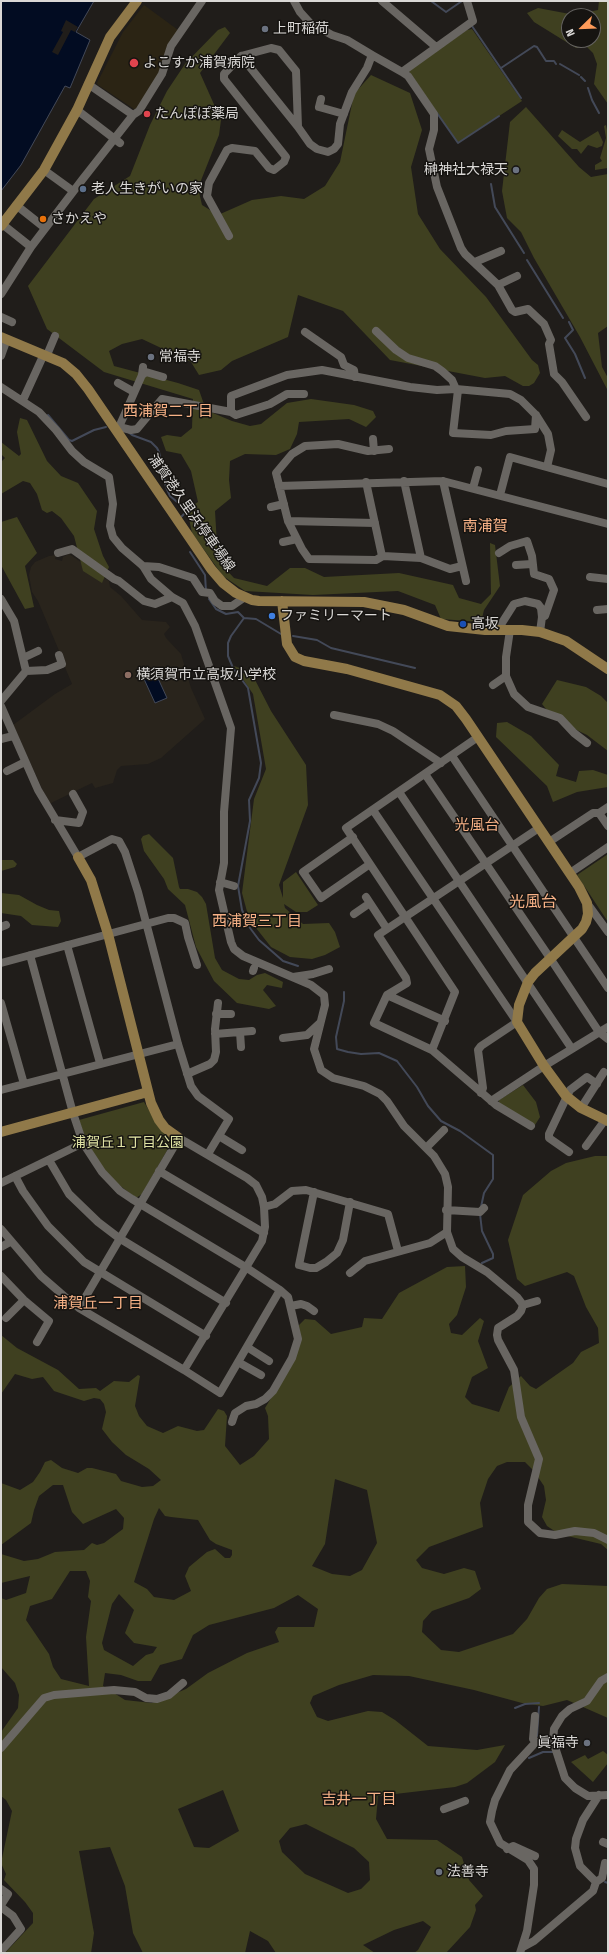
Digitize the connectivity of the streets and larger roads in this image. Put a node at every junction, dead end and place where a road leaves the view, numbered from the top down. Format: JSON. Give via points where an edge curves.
{"nodes":[{"id":1,"x":137,"y":1,"type":"edge"},
{"id":2,"x":201,"y":1,"type":"edge"},
{"id":3,"x":294,"y":1,"type":"edge"},
{"id":4,"x":383,"y":1,"type":"edge"},
{"id":5,"x":467,"y":1,"type":"edge"},
{"id":6,"x":436,"y":47,"type":"junction"},
{"id":7,"x":372,"y":54,"type":"junction"},
{"id":8,"x":241,"y":56,"type":"junction"},
{"id":9,"x":402,"y":72,"type":"junction"},
{"id":10,"x":88,"y":84,"type":"junction"},
{"id":11,"x":321,"y":99,"type":"dead end"},
{"id":12,"x":77,"y":110,"type":"junction"},
{"id":13,"x":344,"y":114,"type":"junction"},
{"id":14,"x":133,"y":115,"type":"junction"},
{"id":15,"x":298,"y":127,"type":"junction"},
{"id":16,"x":117,"y":140,"type":"junction"},
{"id":17,"x":44,"y":170,"type":"junction"},
{"id":18,"x":73,"y":191,"type":"junction"},
{"id":19,"x":16,"y":205,"type":"junction"},
{"id":20,"x":2,"y":225,"type":"edge"},
{"id":21,"x":46,"y":228,"type":"junction"},
{"id":22,"x":229,"y":236,"type":"dead end"},
{"id":23,"x":31,"y":247,"type":"junction"},
{"id":24,"x":501,"y":251,"type":"dead end"},
{"id":25,"x":475,"y":262,"type":"junction"},
{"id":26,"x":517,"y":276,"type":"dead end"},
{"id":27,"x":498,"y":285,"type":"junction"},
{"id":28,"x":1,"y":294,"type":"edge"},
{"id":29,"x":1,"y":317,"type":"edge"},
{"id":30,"x":12,"y":322,"type":"dead end"},
{"id":31,"x":376,"y":331,"type":"dead end"},
{"id":32,"x":306,"y":332,"type":"dead end"},
{"id":33,"x":55,"y":336,"type":"dead end"},
{"id":34,"x":4,"y":338,"type":"edge"},
{"id":35,"x":46,"y":355,"type":"junction"},
{"id":36,"x":1,"y":356,"type":"edge"},
{"id":37,"x":163,"y":377,"type":"dead end"},
{"id":38,"x":355,"y":377,"type":"junction"},
{"id":39,"x":118,"y":383,"type":"dead end"},
{"id":40,"x":1,"y":387,"type":"edge"},
{"id":41,"x":457,"y":390,"type":"junction"},
{"id":42,"x":134,"y":392,"type":"junction"},
{"id":43,"x":304,"y":394,"type":"dead end"},
{"id":44,"x":23,"y":400,"type":"junction"},
{"id":45,"x":231,"y":412,"type":"junction"},
{"id":46,"x":536,"y":415,"type":"junction"},
{"id":47,"x":586,"y":417,"type":"dead end"},
{"id":48,"x":117,"y":428,"type":"junction"},
{"id":49,"x":337,"y":434,"type":"dead end"},
{"id":50,"x":373,"y":439,"type":"dead end"},
{"id":51,"x":338,"y":444,"type":"junction"},
{"id":52,"x":389,"y":450,"type":"dead end"},
{"id":53,"x":374,"y":451,"type":"junction"},
{"id":54,"x":546,"y":467,"type":"junction"},
{"id":55,"x":478,"y":470,"type":"dead end"},
{"id":56,"x":404,"y":481,"type":"junction"},
{"id":57,"x":443,"y":481,"type":"junction"},
{"id":58,"x":366,"y":482,"type":"junction"},
{"id":59,"x":608,"y":484,"type":"edge"},
{"id":60,"x":279,"y":486,"type":"junction"},
{"id":61,"x":473,"y":488,"type":"junction"},
{"id":62,"x":500,"y":495,"type":"junction"},
{"id":63,"x":284,"y":504,"type":"junction"},
{"id":64,"x":271,"y":507,"type":"dead end"},
{"id":65,"x":288,"y":521,"type":"junction"},
{"id":66,"x":375,"y":523,"type":"junction"},
{"id":67,"x":608,"y":524,"type":"edge"},
{"id":68,"x":297,"y":539,"type":"junction"},
{"id":69,"x":283,"y":542,"type":"dead end"},
{"id":70,"x":58,"y":553,"type":"dead end"},
{"id":71,"x":499,"y":553,"type":"dead end"},
{"id":72,"x":382,"y":556,"type":"junction"},
{"id":73,"x":421,"y":558,"type":"junction"},
{"id":74,"x":532,"y":564,"type":"junction"},
{"id":75,"x":516,"y":565,"type":"dead end"},
{"id":76,"x":143,"y":566,"type":"junction"},
{"id":77,"x":462,"y":566,"type":"junction"},
{"id":78,"x":590,"y":577,"type":"dead end"},
{"id":79,"x":608,"y":579,"type":"edge"},
{"id":80,"x":466,"y":581,"type":"dead end"},
{"id":81,"x":172,"y":597,"type":"junction"},
{"id":82,"x":245,"y":597,"type":"junction"},
{"id":83,"x":1,"y":599,"type":"edge"},
{"id":84,"x":282,"y":601,"type":"junction"},
{"id":85,"x":608,"y":609,"type":"edge"},
{"id":86,"x":597,"y":610,"type":"dead end"},
{"id":87,"x":542,"y":617,"type":"junction"},
{"id":88,"x":505,"y":630,"type":"junction"},
{"id":89,"x":540,"y":632,"type":"junction"},
{"id":90,"x":38,"y":651,"type":"dead end"},
{"id":91,"x":59,"y":655,"type":"dead end"},
{"id":92,"x":23,"y":658,"type":"junction"},
{"id":93,"x":608,"y":669,"type":"edge"},
{"id":94,"x":26,"y":671,"type":"junction"},
{"id":95,"x":506,"y":676,"type":"junction"},
{"id":96,"x":493,"y":685,"type":"dead end"},
{"id":97,"x":1,"y":701,"type":"edge"},
{"id":98,"x":1,"y":706,"type":"edge"},
{"id":99,"x":334,"y":715,"type":"dead end"},
{"id":100,"x":13,"y":736,"type":"junction"},
{"id":101,"x":478,"y":738,"type":"junction"},
{"id":102,"x":1,"y":739,"type":"edge"},
{"id":103,"x":587,"y":743,"type":"dead end"},
{"id":104,"x":452,"y":756,"type":"junction"},
{"id":105,"x":26,"y":762,"type":"junction"},
{"id":106,"x":441,"y":763,"type":"junction"},
{"id":107,"x":7,"y":771,"type":"dead end"},
{"id":108,"x":425,"y":774,"type":"junction"},
{"id":109,"x":399,"y":792,"type":"junction"},
{"id":110,"x":73,"y":794,"type":"dead end"},
{"id":111,"x":608,"y":807,"type":"edge"},
{"id":112,"x":373,"y":810,"type":"junction"},
{"id":113,"x":599,"y":813,"type":"junction"},
{"id":114,"x":55,"y":820,"type":"junction"},
{"id":115,"x":608,"y":826,"type":"edge"},
{"id":116,"x":539,"y":828,"type":"junction"},
{"id":117,"x":353,"y":838,"type":"junction"},
{"id":118,"x":549,"y":842,"type":"junction"},
{"id":119,"x":512,"y":845,"type":"junction"},
{"id":120,"x":608,"y":848,"type":"edge"},
{"id":121,"x":78,"y":857,"type":"junction"},
{"id":122,"x":370,"y":864,"type":"junction"},
{"id":123,"x":485,"y":864,"type":"junction"},
{"id":124,"x":570,"y":873,"type":"junction"},
{"id":125,"x":460,"y":881,"type":"junction"},
{"id":126,"x":220,"y":882,"type":"junction"},
{"id":127,"x":234,"y":886,"type":"dead end"},
{"id":128,"x":432,"y":899,"type":"junction"},
{"id":129,"x":587,"y":903,"type":"junction"},
{"id":130,"x":354,"y":914,"type":"dead end"},
{"id":131,"x":405,"y":917,"type":"junction"},
{"id":132,"x":147,"y":924,"type":"junction"},
{"id":133,"x":387,"y":928,"type":"junction"},
{"id":134,"x":608,"y":930,"type":"edge"},
{"id":135,"x":108,"y":934,"type":"junction"},
{"id":136,"x":574,"y":937,"type":"junction"},
{"id":137,"x":67,"y":945,"type":"junction"},
{"id":138,"x":30,"y":955,"type":"junction"},
{"id":139,"x":550,"y":958,"type":"junction"},
{"id":140,"x":1,"y":963,"type":"edge"},
{"id":141,"x":197,"y":965,"type":"dead end"},
{"id":142,"x":329,"y":969,"type":"dead end"},
{"id":143,"x":293,"y":977,"type":"junction"},
{"id":144,"x":528,"y":982,"type":"junction"},
{"id":145,"x":608,"y":988,"type":"edge"},
{"id":146,"x":387,"y":995,"type":"junction"},
{"id":147,"x":1,"y":1003,"type":"edge"},
{"id":148,"x":218,"y":1003,"type":"dead end"},
{"id":149,"x":216,"y":1014,"type":"junction"},
{"id":150,"x":231,"y":1014,"type":"dead end"},
{"id":151,"x":445,"y":1021,"type":"junction"},
{"id":152,"x":517,"y":1022,"type":"junction"},
{"id":153,"x":320,"y":1023,"type":"junction"},
{"id":154,"x":608,"y":1027,"type":"edge"},
{"id":155,"x":252,"y":1031,"type":"dead end"},
{"id":156,"x":240,"y":1032,"type":"junction"},
{"id":157,"x":599,"y":1032,"type":"junction"},
{"id":158,"x":215,"y":1034,"type":"junction"},
{"id":159,"x":283,"y":1038,"type":"dead end"},
{"id":160,"x":608,"y":1039,"type":"edge"},
{"id":161,"x":178,"y":1044,"type":"junction"},
{"id":162,"x":240,"y":1047,"type":"dead end"},
{"id":163,"x":572,"y":1048,"type":"junction"},
{"id":164,"x":432,"y":1050,"type":"junction"},
{"id":165,"x":138,"y":1054,"type":"junction"},
{"id":166,"x":100,"y":1063,"type":"junction"},
{"id":167,"x":544,"y":1066,"type":"junction"},
{"id":168,"x":604,"y":1072,"type":"dead end"},
{"id":169,"x":61,"y":1073,"type":"junction"},
{"id":170,"x":187,"y":1074,"type":"junction"},
{"id":171,"x":24,"y":1084,"type":"junction"},
{"id":172,"x":597,"y":1084,"type":"junction"},
{"id":173,"x":1,"y":1090,"type":"edge"},
{"id":174,"x":148,"y":1092,"type":"junction"},
{"id":175,"x":482,"y":1093,"type":"junction"},
{"id":176,"x":566,"y":1096,"type":"junction"},
{"id":177,"x":491,"y":1101,"type":"junction"},
{"id":178,"x":581,"y":1108,"type":"junction"},
{"id":179,"x":73,"y":1113,"type":"junction"},
{"id":180,"x":607,"y":1121,"type":"edge"},
{"id":181,"x":531,"y":1126,"type":"dead end"},
{"id":182,"x":444,"y":1130,"type":"dead end"},
{"id":183,"x":1,"y":1132,"type":"edge"},
{"id":184,"x":219,"y":1136,"type":"junction"},
{"id":185,"x":179,"y":1138,"type":"junction"},
{"id":186,"x":83,"y":1143,"type":"junction"},
{"id":187,"x":586,"y":1146,"type":"dead end"},
{"id":188,"x":426,"y":1148,"type":"junction"},
{"id":189,"x":242,"y":1150,"type":"dead end"},
{"id":190,"x":569,"y":1152,"type":"dead end"},
{"id":191,"x":208,"y":1154,"type":"junction"},
{"id":192,"x":49,"y":1160,"type":"junction"},
{"id":193,"x":159,"y":1171,"type":"junction"},
{"id":194,"x":15,"y":1176,"type":"junction"},
{"id":195,"x":1,"y":1183,"type":"edge"},
{"id":196,"x":314,"y":1192,"type":"junction"},
{"id":197,"x":350,"y":1202,"type":"junction"},
{"id":198,"x":140,"y":1204,"type":"junction"},
{"id":199,"x":264,"y":1207,"type":"junction"},
{"id":200,"x":484,"y":1208,"type":"dead end"},
{"id":201,"x":446,"y":1210,"type":"junction"},
{"id":202,"x":1,"y":1229,"type":"edge"},
{"id":203,"x":447,"y":1232,"type":"junction"},
{"id":204,"x":264,"y":1233,"type":"junction"},
{"id":205,"x":119,"y":1238,"type":"junction"},
{"id":206,"x":10,"y":1242,"type":"junction"},
{"id":207,"x":1,"y":1247,"type":"edge"},
{"id":208,"x":398,"y":1251,"type":"junction"},
{"id":209,"x":247,"y":1268,"type":"junction"},
{"id":210,"x":100,"y":1272,"type":"junction"},
{"id":211,"x":350,"y":1273,"type":"dead end"},
{"id":212,"x":1,"y":1276,"type":"edge"},
{"id":213,"x":280,"y":1290,"type":"junction"},
{"id":214,"x":24,"y":1300,"type":"junction"},
{"id":215,"x":538,"y":1301,"type":"dead end"},
{"id":216,"x":226,"y":1303,"type":"junction"},
{"id":217,"x":523,"y":1305,"type":"junction"},
{"id":218,"x":291,"y":1306,"type":"junction"},
{"id":219,"x":79,"y":1308,"type":"junction"},
{"id":220,"x":314,"y":1311,"type":"dead end"},
{"id":221,"x":6,"y":1318,"type":"dead end"},
{"id":222,"x":206,"y":1336,"type":"junction"},
{"id":223,"x":37,"y":1342,"type":"dead end"},
{"id":224,"x":247,"y":1347,"type":"junction"},
{"id":225,"x":269,"y":1361,"type":"dead end"},
{"id":226,"x":238,"y":1362,"type":"junction"},
{"id":227,"x":184,"y":1370,"type":"junction"},
{"id":228,"x":261,"y":1375,"type":"dead end"},
{"id":229,"x":232,"y":1422,"type":"dead end"},
{"id":230,"x":608,"y":1540,"type":"edge"},
{"id":231,"x":608,"y":1677,"type":"edge"},
{"id":232,"x":183,"y":1683,"type":"dead end"},
{"id":233,"x":535,"y":1716,"type":"dead end"},
{"id":234,"x":553,"y":1741,"type":"junction"},
{"id":235,"x":536,"y":1742,"type":"junction"},
{"id":236,"x":1,"y":1748,"type":"edge"},
{"id":237,"x":599,"y":1795,"type":"junction"},
{"id":238,"x":608,"y":1795,"type":"edge"},
{"id":239,"x":465,"y":1801,"type":"dead end"},
{"id":240,"x":444,"y":1809,"type":"dead end"},
{"id":241,"x":507,"y":1849,"type":"junction"},
{"id":242,"x":535,"y":1856,"type":"dead end"},
{"id":243,"x":608,"y":1865,"type":"edge"},
{"id":244,"x":596,"y":1882,"type":"junction"},
{"id":245,"x":1,"y":1889,"type":"edge"},
{"id":246,"x":1,"y":1906,"type":"edge"},
{"id":247,"x":522,"y":1950,"type":"edge"},
{"id":248,"x":1,"y":1951,"type":"edge"}],
"edges":[{"from":1,"to":10,"type":"street","via":[[110,37]]},
{"from":2,"to":14,"type":"street","via":[[171,46],[162,74],[139,111]]},
{"from":3,"to":7,"type":"street","via":[[310,23]]},
{"from":4,"to":6,"type":"street"},
{"from":5,"to":6,"type":"street","via":[[473,21]]},
{"from":6,"to":9,"type":"street"},
{"from":7,"to":9,"type":"street"},
{"from":7,"to":13,"type":"street","via":[[367,68],[352,92]]},
{"from":8,"to":15,"type":"street"},
{"from":8,"to":15,"type":"street","via":[[271,48],[279,50],[296,71]]},
{"from":8,"to":22,"type":"street","via":[[224,74],[224,79],[286,156],[284,162],[274,170],[269,168],[255,151],[232,148],[227,150],[209,183],[207,196]]},
{"from":9,"to":25,"type":"street","via":[[408,76],[434,114],[434,130],[429,149],[437,187],[465,254]]},
{"from":10,"to":12,"type":"street"},
{"from":10,"to":14,"type":"street"},
{"from":11,"to":13,"type":"street","via":[[319,107]]},
{"from":12,"to":16,"type":"street"},
{"from":12,"to":17,"type":"street"},
{"from":13,"to":15,"type":"street","via":[[338,144],[331,151],[325,152],[310,144]]},
{"from":14,"to":16,"type":"street"},
{"from":16,"to":18,"type":"street"},
{"from":17,"to":18,"type":"street"},
{"from":17,"to":19,"type":"street"},
{"from":18,"to":21,"type":"street"},
{"from":19,"to":20,"type":"street"},
{"from":19,"to":21,"type":"street"},
{"from":20,"to":23,"type":"street"},
{"from":21,"to":23,"type":"street"},
{"from":23,"to":28,"type":"street"},
{"from":24,"to":25,"type":"street"},
{"from":25,"to":27,"type":"street"},
{"from":26,"to":27,"type":"street"},
{"from":27,"to":47,"type":"street","via":[[512,310],[515,312],[528,309],[544,324],[551,340],[549,344],[554,374]]},
{"from":29,"to":30,"type":"street"},
{"from":31,"to":41,"type":"street","via":[[408,358],[435,366],[442,371],[452,380]]},
{"from":32,"to":38,"type":"street","via":[[341,357],[344,365],[354,370]]},
{"from":33,"to":35,"type":"street"},
{"from":34,"to":35,"type":"street","name":"浦賀港久里浜停車場線"},
{"from":34,"to":36,"type":"street"},
{"from":35,"to":44,"type":"street"},
{"from":35,"to":48,"type":"street","name":"浦賀港久里浜停車場線","via":[[63,363],[76,374]]},
{"from":37,"to":42,"type":"street","via":[[142,371]]},
{"from":38,"to":41,"type":"street","via":[[410,387]]},
{"from":38,"to":45,"type":"street","via":[[322,370],[287,374],[231,396]]},
{"from":39,"to":42,"type":"street"},
{"from":40,"to":44,"type":"street"},
{"from":41,"to":46,"type":"street","via":[[510,394],[521,400]]},
{"from":41,"to":46,"type":"street","via":[[453,433],[492,435],[506,431],[535,429]]},
{"from":42,"to":48,"type":"street"},
{"from":43,"to":45,"type":"street","via":[[287,394],[270,404],[236,415]]},
{"from":44,"to":76,"type":"street","via":[[50,422],[72,451],[84,462],[109,477],[113,504],[110,526],[113,537]]},
{"from":45,"to":48,"type":"street","via":[[162,399],[137,429]]},
{"from":46,"to":54,"type":"street","via":[[551,442]]},
{"from":48,"to":82,"type":"street","name":"浦賀港久里浜停車場線","via":[[217,576]]},
{"from":49,"to":51,"type":"street"},
{"from":50,"to":53,"type":"street"},
{"from":51,"to":53,"type":"street"},
{"from":51,"to":60,"type":"street","via":[[306,442],[276,473]]},
{"from":52,"to":53,"type":"street"},
{"from":54,"to":59,"type":"street"},
{"from":54,"to":62,"type":"street","via":[[510,457]]},
{"from":55,"to":61,"type":"street"},
{"from":56,"to":57,"type":"street"},
{"from":56,"to":58,"type":"street"},
{"from":56,"to":73,"type":"street"},
{"from":57,"to":61,"type":"street"},
{"from":57,"to":77,"type":"street"},
{"from":58,"to":60,"type":"street"},
{"from":58,"to":66,"type":"street"},
{"from":60,"to":63,"type":"street"},
{"from":61,"to":62,"type":"street"},
{"from":62,"to":67,"type":"street"},
{"from":63,"to":64,"type":"street"},
{"from":63,"to":65,"type":"street"},
{"from":65,"to":66,"type":"street"},
{"from":65,"to":68,"type":"street"},
{"from":66,"to":72,"type":"street"},
{"from":68,"to":69,"type":"street"},
{"from":68,"to":72,"type":"street","via":[[309,559],[376,560]]},
{"from":70,"to":81,"type":"street","via":[[72,549],[144,601],[155,604]]},
{"from":71,"to":74,"type":"street","via":[[526,541],[532,556]]},
{"from":72,"to":73,"type":"street"},
{"from":73,"to":77,"type":"street","via":[[450,569]]},
{"from":74,"to":75,"type":"street"},
{"from":74,"to":87,"type":"street","via":[[534,574],[550,579],[554,590],[545,616]]},
{"from":76,"to":81,"type":"street","via":[[151,579]]},
{"from":76,"to":82,"type":"street","via":[[159,567],[182,578],[193,578],[202,592],[206,592],[226,607]]},
{"from":77,"to":80,"type":"street"},
{"from":78,"to":79,"type":"street"},
{"from":81,"to":126,"type":"street","via":[[183,603],[195,626],[231,728],[224,812],[227,864]]},
{"from":82,"to":84,"type":"street","name":"浦賀港久里浜停車場線","via":[[259,601]]},
{"from":83,"to":92,"type":"street","via":[[14,621]]},
{"from":84,"to":88,"type":"street","name":"浦賀港久里浜停車場線","via":[[364,602],[404,610],[448,626]]},
{"from":84,"to":101,"type":"street","via":[[287,644],[295,657],[440,695],[456,706]]},
{"from":85,"to":86,"type":"street"},
{"from":87,"to":88,"type":"street","via":[[538,604],[525,601],[516,603],[500,626]]},
{"from":87,"to":89,"type":"street"},
{"from":88,"to":89,"type":"street","name":"浦賀港久里浜停車場線"},
{"from":88,"to":95,"type":"street"},
{"from":89,"to":93,"type":"street","name":"浦賀港久里浜停車場線","via":[[566,641]]},
{"from":90,"to":92,"type":"street"},
{"from":91,"to":94,"type":"street","via":[[62,664],[47,670]]},
{"from":92,"to":94,"type":"street"},
{"from":94,"to":97,"type":"street"},
{"from":95,"to":96,"type":"street"},
{"from":95,"to":103,"type":"street","via":[[514,694],[528,707],[560,718]]},
{"from":98,"to":100,"type":"street"},
{"from":99,"to":106,"type":"street","via":[[378,724],[393,730]]},
{"from":100,"to":102,"type":"street"},
{"from":100,"to":105,"type":"street"},
{"from":101,"to":104,"type":"street"},
{"from":101,"to":116,"type":"street"},
{"from":104,"to":106,"type":"street"},
{"from":104,"to":119,"type":"street"},
{"from":105,"to":107,"type":"street"},
{"from":105,"to":114,"type":"street"},
{"from":106,"to":108,"type":"street"},
{"from":108,"to":109,"type":"street"},
{"from":108,"to":123,"type":"street"},
{"from":109,"to":112,"type":"street"},
{"from":109,"to":125,"type":"street"},
{"from":110,"to":114,"type":"street","via":[[83,812],[79,824]]},
{"from":111,"to":113,"type":"street"},
{"from":112,"to":117,"type":"street","via":[[346,828]]},
{"from":112,"to":128,"type":"street"},
{"from":113,"to":115,"type":"street"},
{"from":113,"to":118,"type":"street","via":[[593,813]]},
{"from":114,"to":121,"type":"street"},
{"from":116,"to":118,"type":"street"},
{"from":116,"to":119,"type":"street"},
{"from":117,"to":122,"type":"street"},
{"from":117,"to":122,"type":"street","via":[[303,872],[321,898]]},
{"from":118,"to":124,"type":"street"},
{"from":119,"to":123,"type":"street"},
{"from":119,"to":136,"type":"street"},
{"from":120,"to":124,"type":"street"},
{"from":121,"to":132,"type":"street","via":[[112,839],[119,841],[129,863]]},
{"from":121,"to":135,"type":"street","via":[[91,880]]},
{"from":122,"to":131,"type":"street"},
{"from":123,"to":125,"type":"street"},
{"from":123,"to":139,"type":"street"},
{"from":124,"to":129,"type":"street"},
{"from":125,"to":128,"type":"street"},
{"from":125,"to":144,"type":"street"},
{"from":126,"to":127,"type":"street"},
{"from":126,"to":143,"type":"street","via":[[223,912],[234,949],[243,956]]},
{"from":128,"to":131,"type":"street"},
{"from":128,"to":152,"type":"street"},
{"from":129,"to":134,"type":"street"},
{"from":129,"to":136,"type":"street","via":[[586,922]]},
{"from":130,"to":133,"type":"street","via":[[368,900]]},
{"from":131,"to":133,"type":"street"},
{"from":131,"to":151,"type":"street","via":[[455,992]]},
{"from":132,"to":135,"type":"street"},
{"from":132,"to":141,"type":"street","via":[[168,918],[185,923]]},
{"from":132,"to":161,"type":"street"},
{"from":133,"to":146,"type":"street","via":[[378,935],[407,983]]},
{"from":135,"to":137,"type":"street"},
{"from":135,"to":165,"type":"street"},
{"from":136,"to":139,"type":"street"},
{"from":136,"to":145,"type":"street"},
{"from":137,"to":138,"type":"street"},
{"from":137,"to":166,"type":"street"},
{"from":138,"to":140,"type":"street"},
{"from":138,"to":169,"type":"street"},
{"from":139,"to":144,"type":"street"},
{"from":139,"to":157,"type":"street"},
{"from":142,"to":143,"type":"street"},
{"from":143,"to":153,"type":"street","via":[[324,995]]},
{"from":144,"to":152,"type":"street","via":[[519,1005]]},
{"from":144,"to":163,"type":"street"},
{"from":146,"to":151,"type":"street"},
{"from":146,"to":164,"type":"street","via":[[374,1023]]},
{"from":147,"to":171,"type":"street"},
{"from":148,"to":149,"type":"street"},
{"from":149,"to":150,"type":"street"},
{"from":149,"to":158,"type":"street"},
{"from":151,"to":164,"type":"street"},
{"from":152,"to":167,"type":"street"},
{"from":152,"to":175,"type":"street","via":[[478,1050]]},
{"from":153,"to":159,"type":"street","via":[[307,1035]]},
{"from":153,"to":188,"type":"street","via":[[314,1049],[321,1070],[333,1078],[364,1086],[380,1094],[404,1126]]},
{"from":154,"to":157,"type":"street"},
{"from":155,"to":156,"type":"street"},
{"from":156,"to":158,"type":"street"},
{"from":156,"to":162,"type":"street"},
{"from":157,"to":160,"type":"street"},
{"from":157,"to":163,"type":"street"},
{"from":158,"to":170,"type":"street","via":[[214,1060]]},
{"from":161,"to":165,"type":"street"},
{"from":161,"to":170,"type":"street"},
{"from":163,"to":167,"type":"street"},
{"from":164,"to":175,"type":"street"},
{"from":165,"to":166,"type":"street"},
{"from":165,"to":174,"type":"street"},
{"from":166,"to":169,"type":"street"},
{"from":167,"to":176,"type":"street"},
{"from":167,"to":177,"type":"street"},
{"from":168,"to":172,"type":"street"},
{"from":169,"to":171,"type":"street"},
{"from":169,"to":179,"type":"street"},
{"from":170,"to":184,"type":"street","via":[[198,1096],[229,1119]]},
{"from":171,"to":173,"type":"street"},
{"from":172,"to":176,"type":"street","via":[[587,1077]]},
{"from":172,"to":178,"type":"street"},
{"from":174,"to":179,"type":"street"},
{"from":174,"to":185,"type":"street","via":[[159,1120]]},
{"from":175,"to":177,"type":"street"},
{"from":176,"to":178,"type":"street"},
{"from":176,"to":190,"type":"street","via":[[549,1134],[550,1138]]},
{"from":177,"to":181,"type":"street"},
{"from":178,"to":180,"type":"street"},
{"from":179,"to":183,"type":"street"},
{"from":179,"to":186,"type":"street"},
{"from":180,"to":187,"type":"street"},
{"from":182,"to":188,"type":"street"},
{"from":184,"to":189,"type":"street"},
{"from":184,"to":191,"type":"street"},
{"from":185,"to":191,"type":"street"},
{"from":185,"to":193,"type":"street"},
{"from":186,"to":192,"type":"street"},
{"from":186,"to":198,"type":"street","via":[[109,1181]]},
{"from":188,"to":201,"type":"street","via":[[438,1160],[445,1174],[448,1187]]},
{"from":191,"to":199,"type":"street","via":[[252,1181],[259,1190]]},
{"from":192,"to":194,"type":"street"},
{"from":192,"to":205,"type":"street","via":[[69,1194],[81,1208]]},
{"from":193,"to":198,"type":"street"},
{"from":193,"to":204,"type":"street"},
{"from":194,"to":195,"type":"street"},
{"from":194,"to":210,"type":"street","via":[[48,1226],[84,1262]]},
{"from":196,"to":197,"type":"street"},
{"from":196,"to":197,"type":"street","via":[[299,1265],[316,1268],[337,1252],[343,1240]]},
{"from":196,"to":199,"type":"street","via":[[292,1191],[275,1204]]},
{"from":197,"to":208,"type":"street","via":[[388,1214]]},
{"from":198,"to":205,"type":"street"},
{"from":198,"to":209,"type":"street"},
{"from":199,"to":204,"type":"street"},
{"from":200,"to":201,"type":"street","via":[[480,1212]]},
{"from":201,"to":203,"type":"street"},
{"from":202,"to":206,"type":"street"},
{"from":203,"to":208,"type":"street","via":[[430,1243]]},
{"from":203,"to":217,"type":"street","via":[[456,1253],[487,1272]]},
{"from":204,"to":209,"type":"street"},
{"from":205,"to":210,"type":"street"},
{"from":205,"to":216,"type":"street"},
{"from":206,"to":207,"type":"street"},
{"from":206,"to":219,"type":"street","via":[[41,1276]]},
{"from":208,"to":211,"type":"street","via":[[366,1261]]},
{"from":209,"to":213,"type":"street"},
{"from":209,"to":216,"type":"street"},
{"from":210,"to":219,"type":"street"},
{"from":210,"to":222,"type":"street"},
{"from":212,"to":214,"type":"street"},
{"from":213,"to":218,"type":"street","via":[[288,1297]]},
{"from":213,"to":224,"type":"street"},
{"from":214,"to":221,"type":"street"},
{"from":214,"to":223,"type":"street","via":[[49,1321]]},
{"from":215,"to":217,"type":"street"},
{"from":216,"to":222,"type":"street"},
{"from":217,"to":230,"type":"street","via":[[517,1316],[498,1328],[497,1335],[514,1370],[521,1417],[539,1459],[528,1505],[528,1522],[540,1533],[555,1535],[575,1531],[594,1533]]},
{"from":218,"to":220,"type":"street","via":[[301,1304]]},
{"from":218,"to":229,"type":"street","via":[[298,1339],[292,1358],[273,1391],[265,1399],[235,1413]]},
{"from":219,"to":227,"type":"street"},
{"from":222,"to":227,"type":"street"},
{"from":224,"to":225,"type":"street"},
{"from":224,"to":226,"type":"street"},
{"from":226,"to":227,"type":"street","via":[[220,1393]]},
{"from":226,"to":228,"type":"street"},
{"from":231,"to":234,"type":"street","via":[[600,1681],[587,1700],[562,1716],[554,1729]]},
{"from":232,"to":236,"type":"street","via":[[169,1695],[157,1700],[135,1692],[114,1690],[44,1698]]},
{"from":233,"to":235,"type":"street","via":[[533,1739]]},
{"from":234,"to":235,"type":"street"},
{"from":234,"to":237,"type":"street","via":[[565,1778],[588,1796]]},
{"from":235,"to":241,"type":"street","via":[[510,1770],[492,1811],[492,1829]]},
{"from":237,"to":238,"type":"street"},
{"from":237,"to":244,"type":"street","via":[[583,1820],[575,1848],[580,1866]]},
{"from":239,"to":240,"type":"street"},
{"from":241,"to":242,"type":"street","via":[[514,1846]]},
{"from":241,"to":247,"type":"street","via":[[528,1860],[534,1870],[534,1885]]},
{"from":243,"to":244,"type":"street","via":[[605,1864],[602,1878]]},
{"from":244,"to":247,"type":"street","via":[[593,1891]]},
{"from":245,"to":246,"type":"street","via":[[8,1894]]},
{"from":246,"to":248,"type":"street","via":[[13,1916],[21,1929]]}]}
